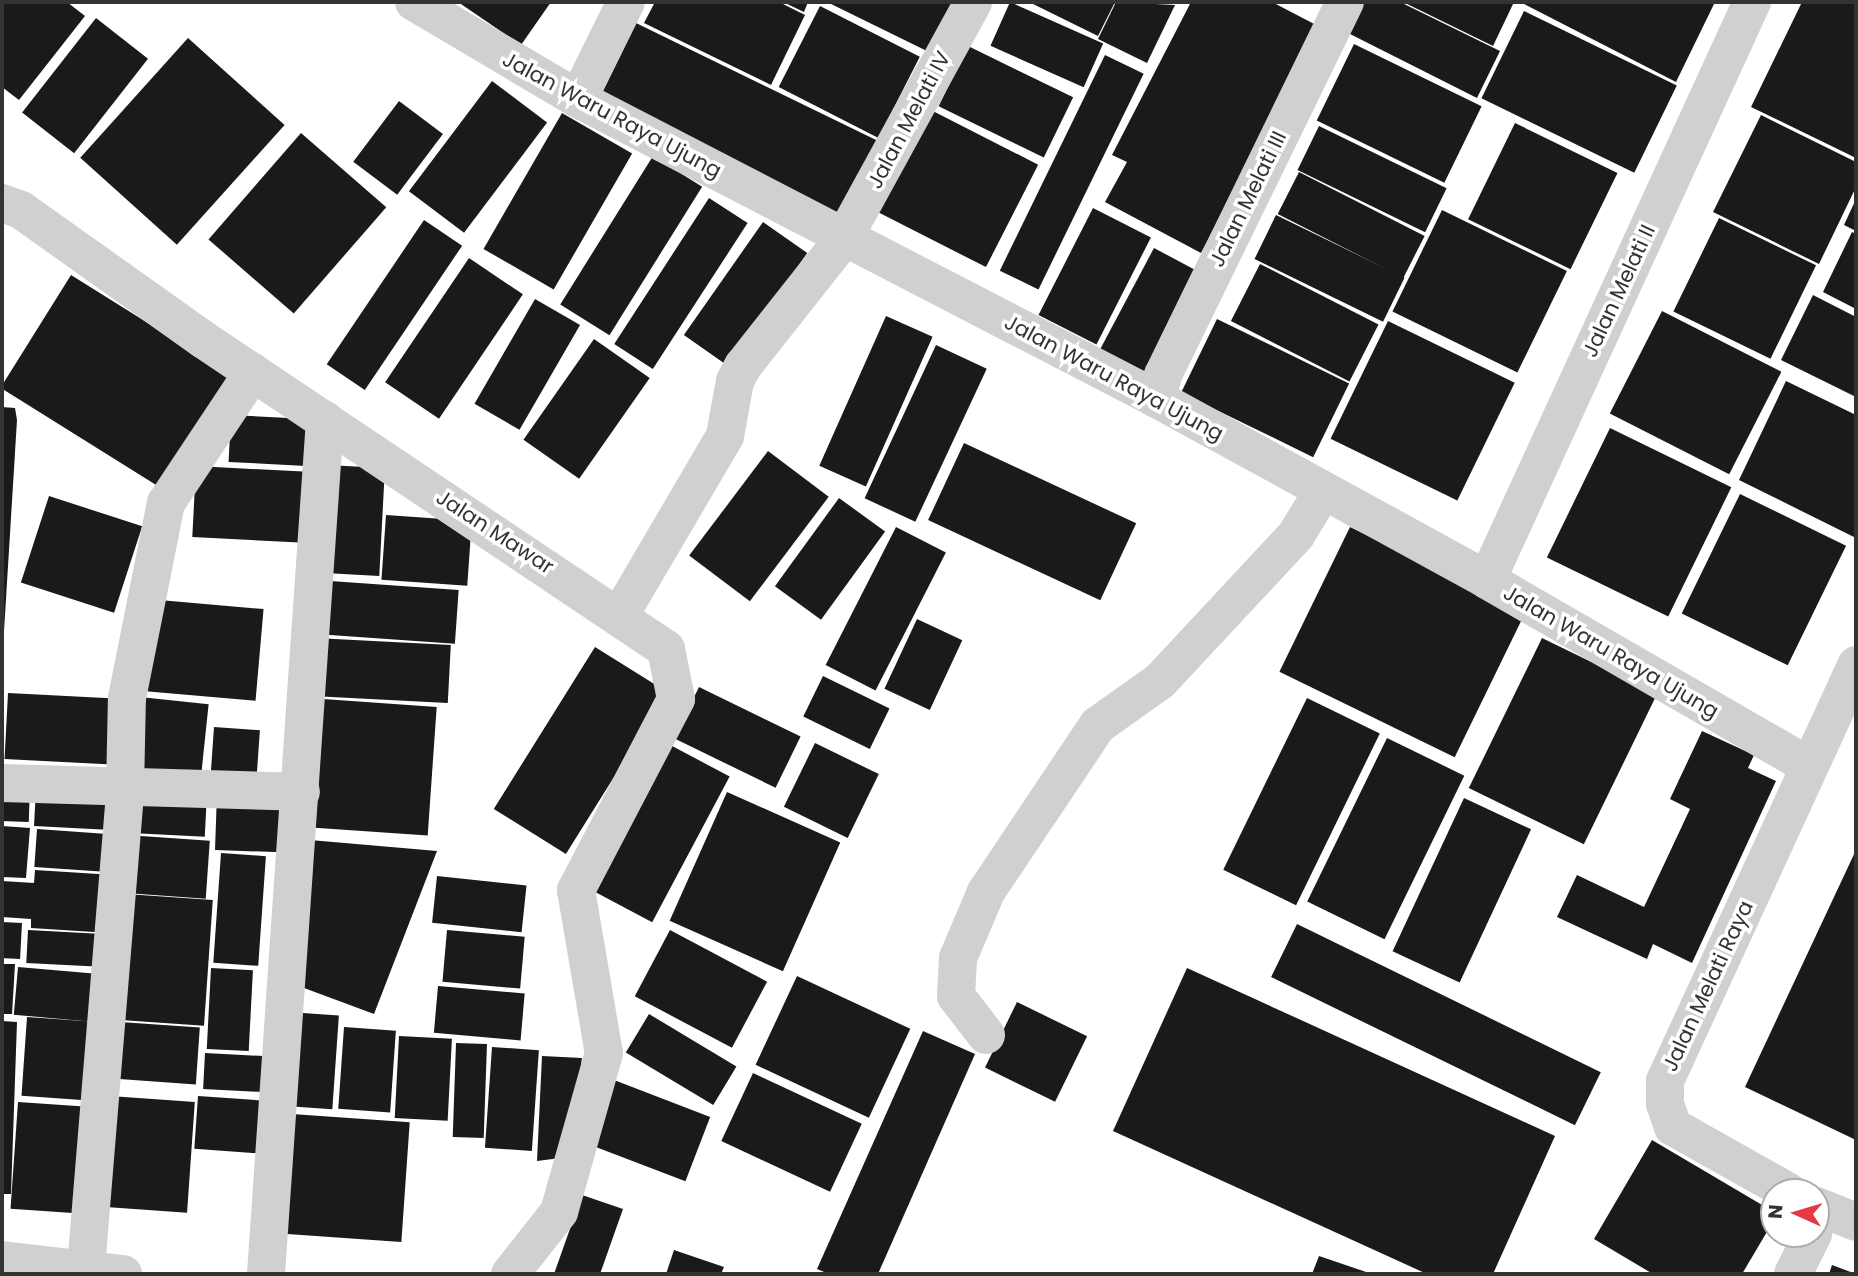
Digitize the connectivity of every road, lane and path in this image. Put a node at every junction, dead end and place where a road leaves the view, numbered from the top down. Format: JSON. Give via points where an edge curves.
{"nodes":[{"id":1,"x":414,"y":2,"type":"edge"},
{"id":2,"x":626,"y":2,"type":"edge"},
{"id":3,"x":973,"y":2,"type":"edge"},
{"id":4,"x":1345,"y":2,"type":"edge"},
{"id":5,"x":1752,"y":2,"type":"edge"},
{"id":6,"x":578,"y":99,"type":"junction"},
{"id":7,"x":2,"y":203,"type":"edge"},
{"id":8,"x":844,"y":238,"type":"junction"},
{"id":9,"x":253,"y":372,"type":"junction"},
{"id":10,"x":1157,"y":398,"type":"junction"},
{"id":11,"x":325,"y":420,"type":"junction"},
{"id":12,"x":1323,"y":491,"type":"junction"},
{"id":13,"x":1487,"y":580,"type":"junction"},
{"id":14,"x":620,"y":615,"type":"junction"},
{"id":15,"x":1856,"y":666,"type":"edge"},
{"id":16,"x":1809,"y":766,"type":"junction"},
{"id":17,"x":2,"y":783,"type":"edge"},
{"id":18,"x":125,"y":790,"type":"junction"},
{"id":19,"x":301,"y":792,"type":"junction"},
{"id":20,"x":986,"y":1035,"type":"dead end"},
{"id":21,"x":1764,"y":1178,"type":"edge"},
{"id":22,"x":1830,"y":1212,"type":"edge"},
{"id":23,"x":1856,"y":1222,"type":"edge"},
{"id":24,"x":1806,"y":1248,"type":"edge"},
{"id":25,"x":2,"y":1260,"type":"edge"},
{"id":26,"x":86,"y":1268,"type":"junction"},
{"id":27,"x":123,"y":1274,"type":"edge"},
{"id":28,"x":267,"y":1274,"type":"edge"},
{"id":29,"x":510,"y":1274,"type":"edge"},
{"id":30,"x":1793,"y":1274,"type":"edge"}],
"edges":[{"from":1,"to":6,"type":"street","name":"Jalan Waru Raya Ujung"},
{"from":2,"to":6,"type":"street"},
{"from":3,"to":8,"type":"street","name":"Jalan Melati IV"},
{"from":4,"to":10,"type":"street","name":"Jalan Melati III","via":[[1163,375]]},
{"from":5,"to":13,"type":"street","name":"Jalan Melati II"},
{"from":6,"to":8,"type":"street","name":"Jalan Waru Raya Ujung"},
{"from":7,"to":9,"type":"street","name":"Jalan Mawar","via":[[21,210]]},
{"from":8,"to":10,"type":"street","name":"Jalan Waru Raya Ujung"},
{"from":8,"to":14,"type":"street","via":[[743,366],[735,381],[724,436]]},
{"from":9,"to":11,"type":"street","name":"Jalan Mawar"},
{"from":9,"to":18,"type":"street","via":[[166,503],[127,698]]},
{"from":10,"to":12,"type":"street","name":"Jalan Waru Raya Ujung"},
{"from":11,"to":14,"type":"street","name":"Jalan Mawar"},
{"from":11,"to":19,"type":"street"},
{"from":12,"to":13,"type":"street","name":"Jalan Waru Raya Ujung"},
{"from":12,"to":20,"type":"street","via":[[1296,535],[1160,681],[1098,724],[986,892],[958,958],[956,996]]},
{"from":13,"to":16,"type":"street","name":"Jalan Waru Raya Ujung"},
{"from":14,"to":29,"type":"street","name":"Jalan Mawar","via":[[666,649],[676,699],[576,890],[604,1053],[559,1212]]},
{"from":15,"to":16,"type":"street"},
{"from":16,"to":21,"type":"street","name":"Jalan Melati Raya","via":[[1665,1081],[1665,1104],[1673,1127]]},
{"from":17,"to":18,"type":"street"},
{"from":18,"to":19,"type":"street"},
{"from":18,"to":26,"type":"street"},
{"from":19,"to":28,"type":"street"},
{"from":22,"to":23,"type":"street"},
{"from":24,"to":30,"type":"street"},
{"from":25,"to":26,"type":"street"},
{"from":26,"to":27,"type":"street"}]}
